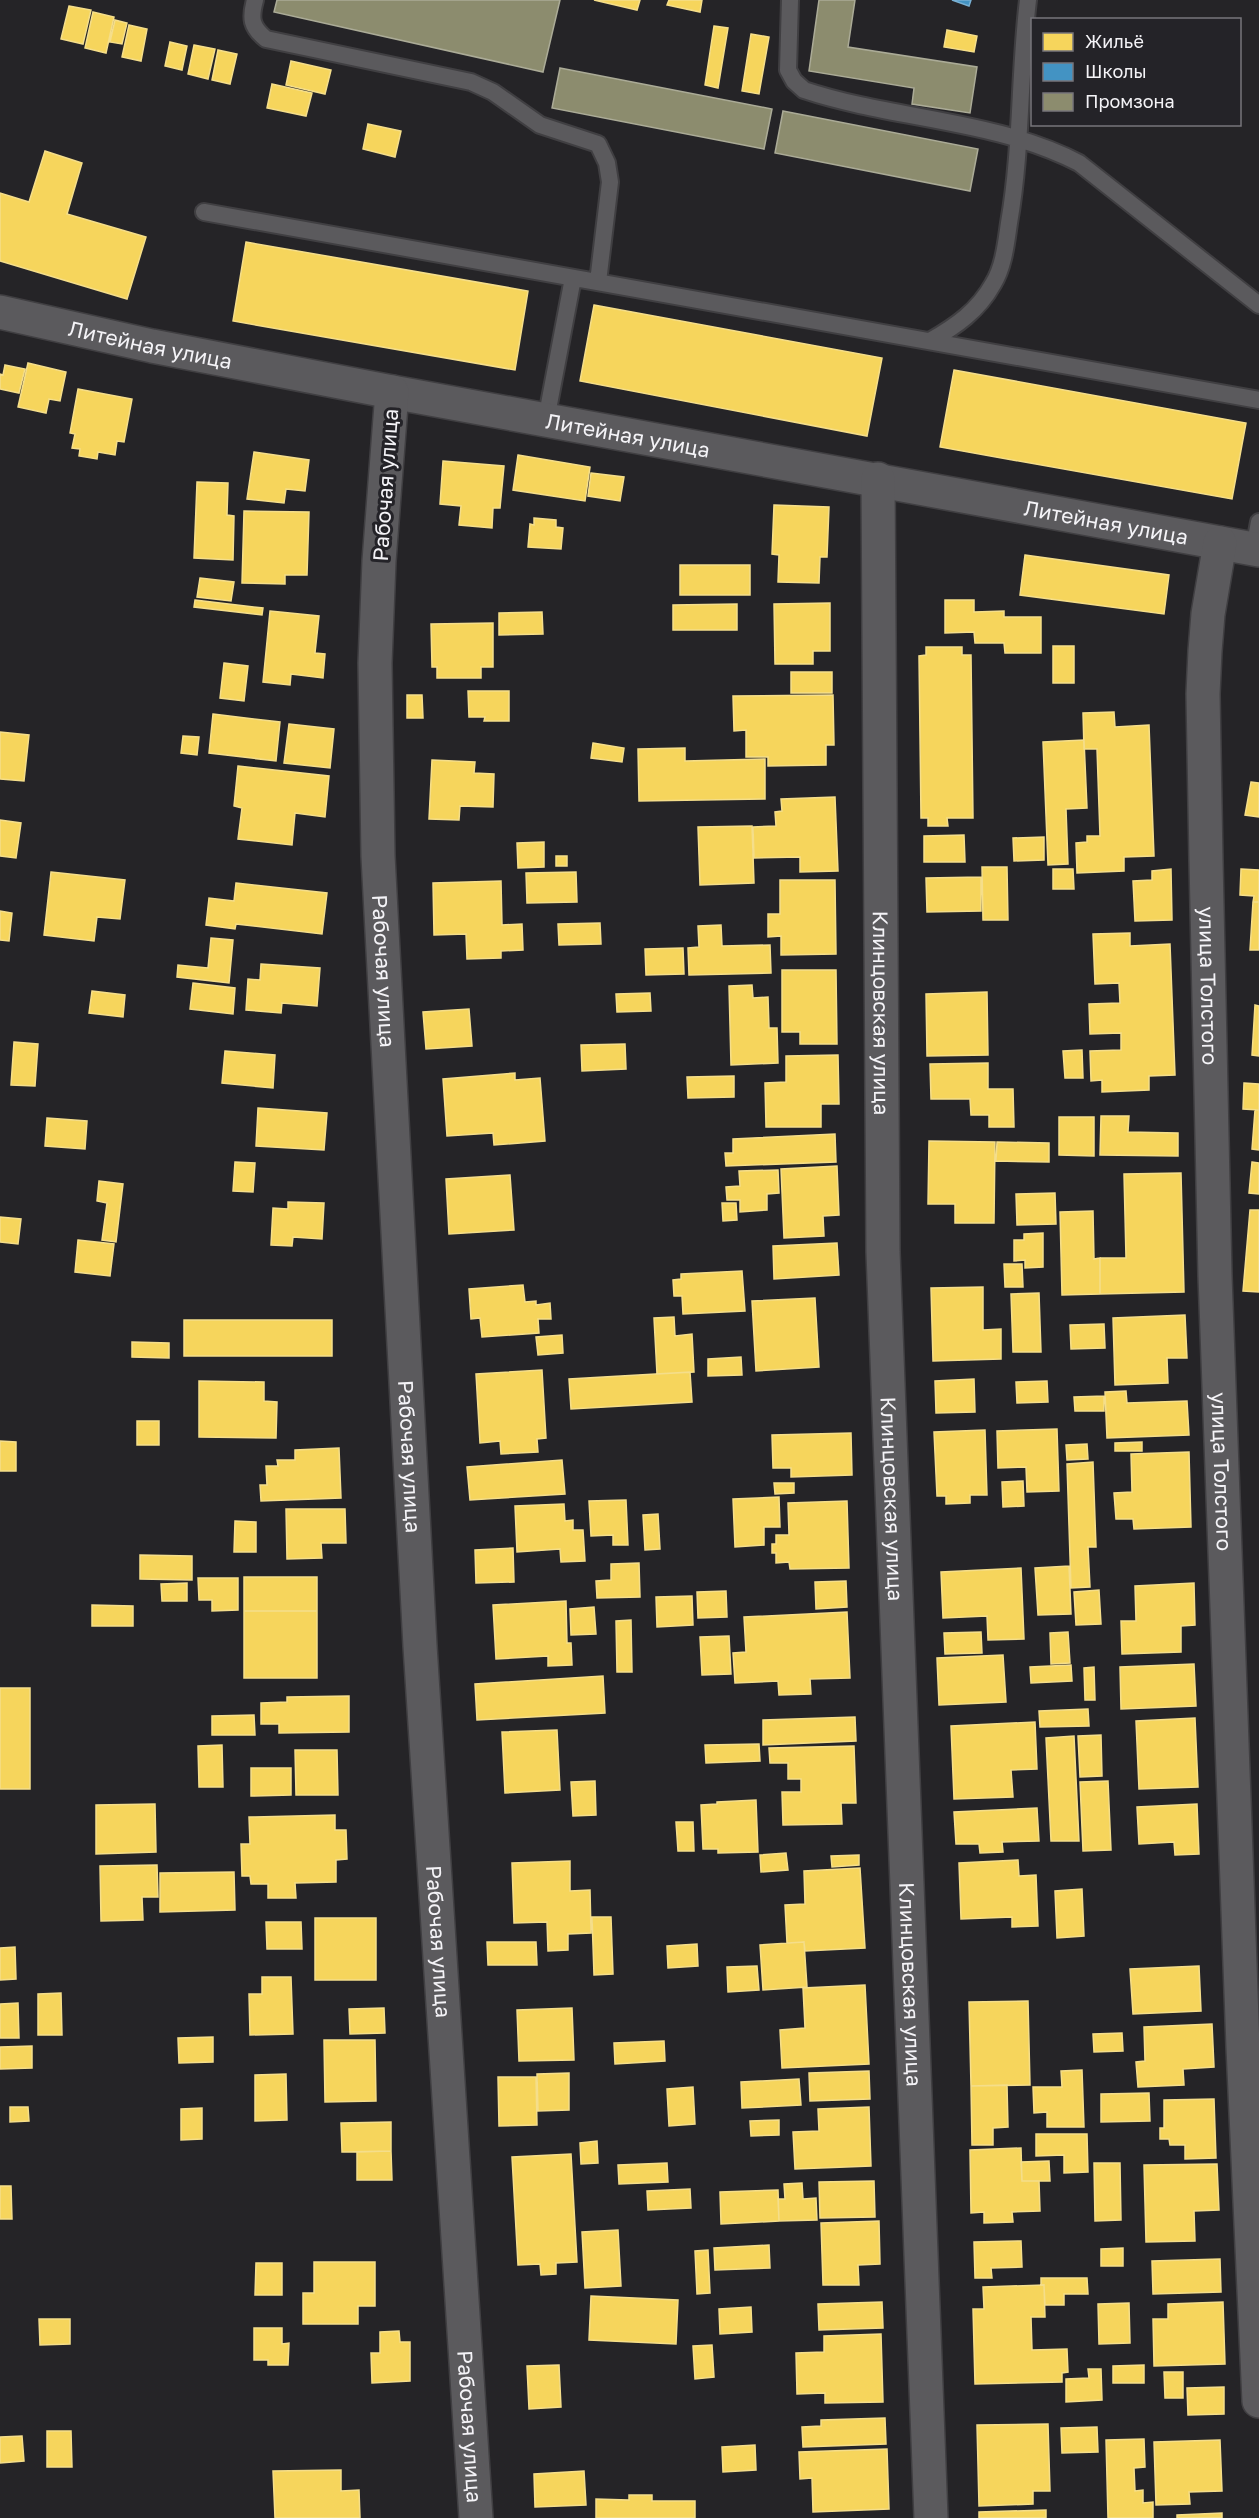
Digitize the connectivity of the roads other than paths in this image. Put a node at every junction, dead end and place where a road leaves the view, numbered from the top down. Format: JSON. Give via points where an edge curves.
{"nodes":[{"id":1,"x":255,"y":0,"type":"edge"},
{"id":2,"x":790,"y":0,"type":"edge"},
{"id":3,"x":1028,"y":0,"type":"edge"},
{"id":4,"x":1020,"y":138,"type":"junction"},
{"id":5,"x":204,"y":212,"type":"dead end"},
{"id":6,"x":573,"y":278,"type":"junction"},
{"id":7,"x":598,"y":282,"type":"junction"},
{"id":8,"x":1259,"y":305,"type":"edge"},
{"id":9,"x":0,"y":312,"type":"edge"},
{"id":10,"x":930,"y":341,"type":"junction"},
{"id":11,"x":392,"y":392,"type":"junction"},
{"id":12,"x":1259,"y":399,"type":"edge"},
{"id":13,"x":546,"y":420,"type":"junction"},
{"id":14,"x":878,"y":479,"type":"junction"},
{"id":15,"x":1257,"y":540,"type":"edge"},
{"id":16,"x":1220,"y":543,"type":"junction"},
{"id":17,"x":1259,"y":2402,"type":"edge"},
{"id":18,"x":476,"y":2518,"type":"edge"},
{"id":19,"x":931,"y":2518,"type":"edge"}],
"edges":[{"from":1,"to":7,"type":"lane","via":[[251,17],[255,31],[266,39],[471,82],[493,92],[540,125],[598,144],[610,182]]},
{"from":2,"to":4,"type":"lane","via":[[789,70],[804,90]]},
{"from":3,"to":4,"type":"lane"},
{"from":4,"to":8,"type":"lane","via":[[1079,163]]},
{"from":4,"to":10,"type":"lane","via":[[1004,254],[995,282],[978,307],[956,327]]},
{"from":5,"to":6,"type":"lane"},
{"from":6,"to":7,"type":"lane"},
{"from":6,"to":13,"type":"lane"},
{"from":7,"to":10,"type":"lane"},
{"from":9,"to":11,"type":"street","name":"Литейная улица"},
{"from":10,"to":12,"type":"lane"},
{"from":11,"to":13,"type":"street","name":"Литейная улица"},
{"from":11,"to":18,"type":"street","name":"Рабочая улица","via":[[375,663],[378,856],[421,1670]]},
{"from":13,"to":14,"type":"street","name":"Литейная улица"},
{"from":14,"to":16,"type":"street","name":"Литейная улица"},
{"from":14,"to":19,"type":"street","name":"Клинцовская улица","via":[[883,1252]]},
{"from":15,"to":16,"type":"street","name":"Литейная улица"},
{"from":16,"to":17,"type":"street","name":"улица Толстого","via":[[1204,662],[1207,897],[1215,1276]]}]}
